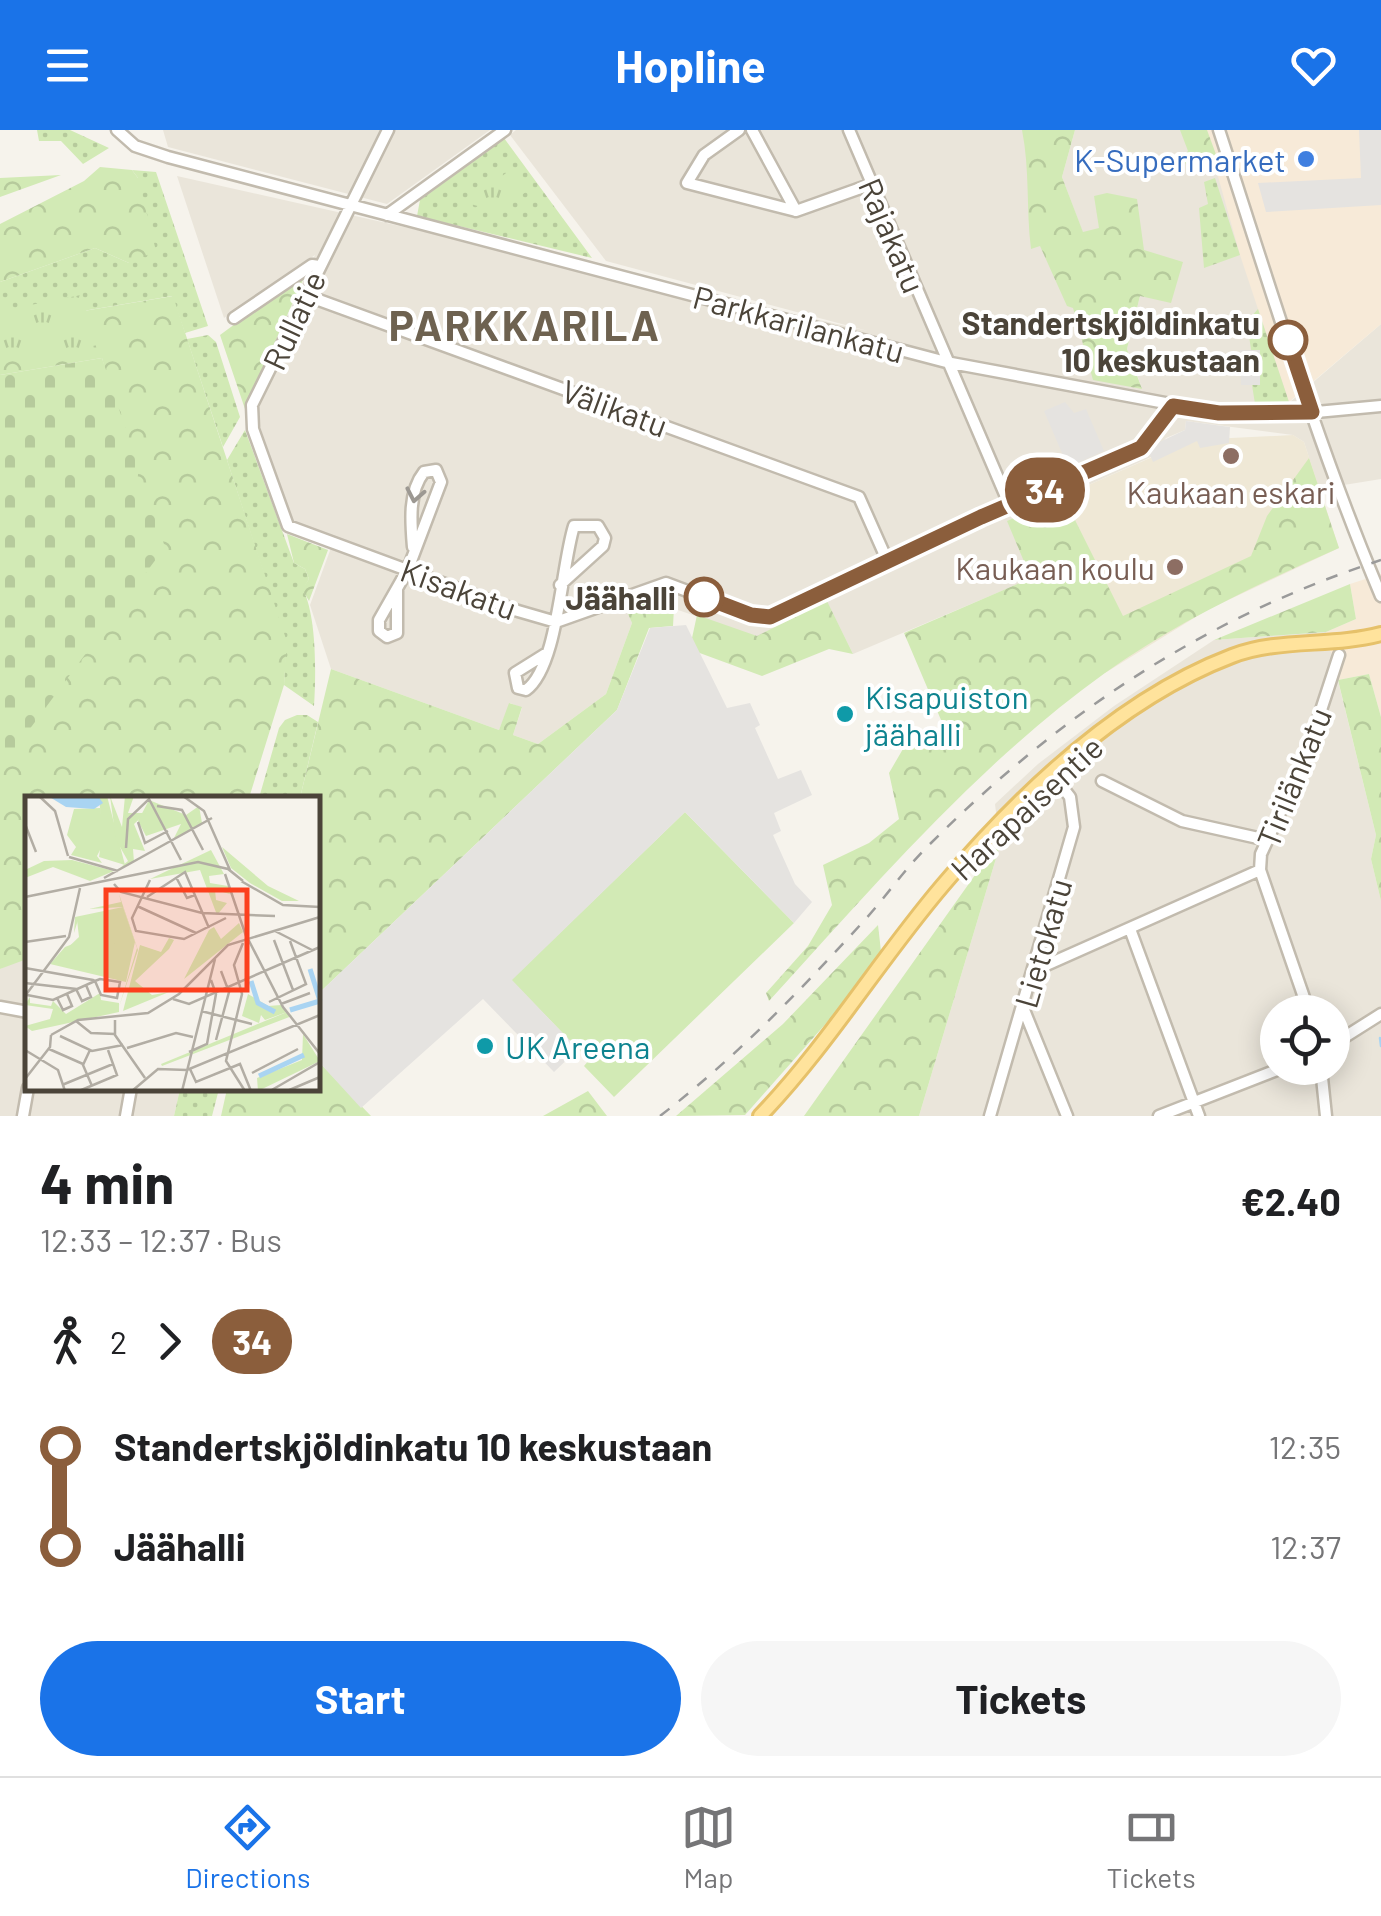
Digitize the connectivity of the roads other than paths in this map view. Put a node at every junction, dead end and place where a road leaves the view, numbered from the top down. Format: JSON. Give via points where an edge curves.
{"nodes":[{"id":1,"x":116,"y":130,"type":"edge"},
{"id":2,"x":388,"y":130,"type":"edge"},
{"id":3,"x":504,"y":130,"type":"edge"},
{"id":4,"x":739,"y":130,"type":"edge"},
{"id":5,"x":752,"y":130,"type":"edge"},
{"id":6,"x":849,"y":130,"type":"edge"},
{"id":7,"x":1219,"y":130,"type":"edge"},
{"id":8,"x":872,"y":184,"type":"junction"},
{"id":9,"x":350,"y":205,"type":"junction"},
{"id":10,"x":796,"y":211,"type":"junction"},
{"id":11,"x":388,"y":215,"type":"junction"},
{"id":12,"x":315,"y":266,"type":"junction"},
{"id":13,"x":305,"y":295,"type":"junction"},
{"id":14,"x":234,"y":318,"type":"dead end"},
{"id":15,"x":946,"y":362,"type":"junction"},
{"id":16,"x":1173,"y":406,"type":"junction"},
{"id":17,"x":1381,"y":406,"type":"edge"},
{"id":18,"x":1312,"y":412,"type":"junction"},
{"id":19,"x":1010,"y":506,"type":"junction"},
{"id":20,"x":283,"y":519,"type":"joint"},
{"id":21,"x":413,"y":548,"type":"junction"},
{"id":22,"x":887,"y":560,"type":"junction"},
{"id":23,"x":408,"y":568,"type":"junction"},
{"id":24,"x":1377,"y":582,"type":"edge"},
{"id":25,"x":560,"y":584,"type":"junction"},
{"id":26,"x":397,"y":589,"type":"dead end"},
{"id":27,"x":1381,"y":596,"type":"edge"},
{"id":28,"x":556,"y":622,"type":"junction"},
{"id":29,"x":1381,"y":634,"type":"edge"},
{"id":30,"x":547,"y":653,"type":"dead end"},
{"id":31,"x":1340,"y":655,"type":"dead end"},
{"id":32,"x":1052,"y":774,"type":"junction"},
{"id":33,"x":1102,"y":781,"type":"dead end"},
{"id":34,"x":1268,"y":840,"type":"junction"},
{"id":35,"x":1260,"y":870,"type":"junction"},
{"id":36,"x":1130,"y":930,"type":"junction"},
{"id":37,"x":1033,"y":971,"type":"junction"},
{"id":38,"x":1302,"y":995,"type":"edge"},
{"id":39,"x":0,"y":1007,"type":"edge"},
{"id":40,"x":1023,"y":1008,"type":"junction"},
{"id":41,"x":25,"y":1011,"type":"edge"},
{"id":42,"x":1381,"y":1014,"type":"edge"},
{"id":43,"x":1350,"y":1034,"type":"edge"},
{"id":44,"x":1260,"y":1076,"type":"edge"},
{"id":45,"x":1323,"y":1085,"type":"edge"},
{"id":46,"x":28,"y":1091,"type":"edge"},
{"id":47,"x":130,"y":1091,"type":"edge"},
{"id":48,"x":1194,"y":1101,"type":"junction"},
{"id":49,"x":24,"y":1116,"type":"edge"},
{"id":50,"x":126,"y":1116,"type":"edge"},
{"id":51,"x":760,"y":1116,"type":"edge"},
{"id":52,"x":990,"y":1116,"type":"edge"},
{"id":53,"x":1067,"y":1116,"type":"edge"},
{"id":54,"x":1159,"y":1116,"type":"edge"},
{"id":55,"x":1199,"y":1116,"type":"edge"},
{"id":56,"x":1326,"y":1116,"type":"edge"}],
"edges":[{"from":1,"to":9,"type":"street","name":"Parkkarilankatu","via":[[152,153]]},
{"from":2,"to":9,"type":"street","name":"Rullatie"},
{"from":3,"to":11,"type":"street"},
{"from":4,"to":10,"type":"street","via":[[704,155],[687,184]]},
{"from":5,"to":10,"type":"street"},
{"from":6,"to":8,"type":"street","name":"Rajakatu"},
{"from":7,"to":18,"type":"street"},
{"from":8,"to":10,"type":"street"},
{"from":8,"to":15,"type":"street","name":"Rajakatu"},
{"from":9,"to":11,"type":"street","name":"Parkkarilankatu"},
{"from":9,"to":12,"type":"street","name":"Rullatie"},
{"from":11,"to":15,"type":"street","name":"Parkkarilankatu"},
{"from":12,"to":13,"type":"street","name":"Rullatie"},
{"from":12,"to":14,"type":"street"},
{"from":13,"to":20,"type":"street","name":"Rullatie","via":[[252,405],[253,430]]},
{"from":13,"to":22,"type":"street","name":"Välikatu","via":[[859,497]]},
{"from":15,"to":16,"type":"street","name":"Parkkarilankatu"},
{"from":15,"to":19,"type":"street","name":"Rajakatu"},
{"from":16,"to":18,"type":"street","name":"Parkkarilankatu","via":[[1219,413]]},
{"from":16,"to":19,"type":"street","name":"Kisakatu","via":[[1141,448]]},
{"from":17,"to":18,"type":"street","name":"Parkkarilankatu"},
{"from":18,"to":24,"type":"street"},
{"from":19,"to":22,"type":"street","name":"Kisakatu"},
{"from":20,"to":23,"type":"street","name":"Kisakatu","via":[[294,530]]},
{"from":21,"to":21,"type":"street","one_way":true,"via":[[441,482],[436,470],[424,472],[416,484]]},
{"from":21,"to":23,"type":"street"},
{"from":22,"to":28,"type":"street","name":"Kisakatu","via":[[770,617],[666,583]]},
{"from":23,"to":26,"type":"street"},
{"from":23,"to":28,"type":"street","name":"Kisakatu"},
{"from":24,"to":27,"type":"street"},
{"from":25,"to":25,"type":"street","via":[[602,546],[598,526],[574,526]]},
{"from":25,"to":28,"type":"street"},
{"from":28,"to":30,"type":"street"},
{"from":29,"to":32,"type":"main road","name":"Harapaisentie","via":[[1237,654],[1196,671]]},
{"from":31,"to":34,"type":"street","name":"Tirilänkatu"},
{"from":32,"to":37,"type":"street","name":"Lietokatu","via":[[1070,797],[1074,827]]},
{"from":32,"to":51,"type":"main road","name":"Harapaisentie","via":[[942,885],[829,1039]]},
{"from":33,"to":34,"type":"street","via":[[1182,821]]},
{"from":34,"to":35,"type":"street","name":"Tirilänkatu"},
{"from":35,"to":36,"type":"street"},
{"from":35,"to":38,"type":"street","name":"Tirilänkatu"},
{"from":36,"to":37,"type":"street"},
{"from":36,"to":48,"type":"street"},
{"from":37,"to":40,"type":"street","name":"Lietokatu"},
{"from":39,"to":41,"type":"street"},
{"from":40,"to":52,"type":"street","name":"Lietokatu"},
{"from":40,"to":53,"type":"street"},
{"from":42,"to":43,"type":"street"},
{"from":44,"to":48,"type":"street"},
{"from":45,"to":56,"type":"street"},
{"from":46,"to":49,"type":"street"},
{"from":47,"to":50,"type":"street"},
{"from":48,"to":54,"type":"street"},
{"from":48,"to":55,"type":"street"}]}
